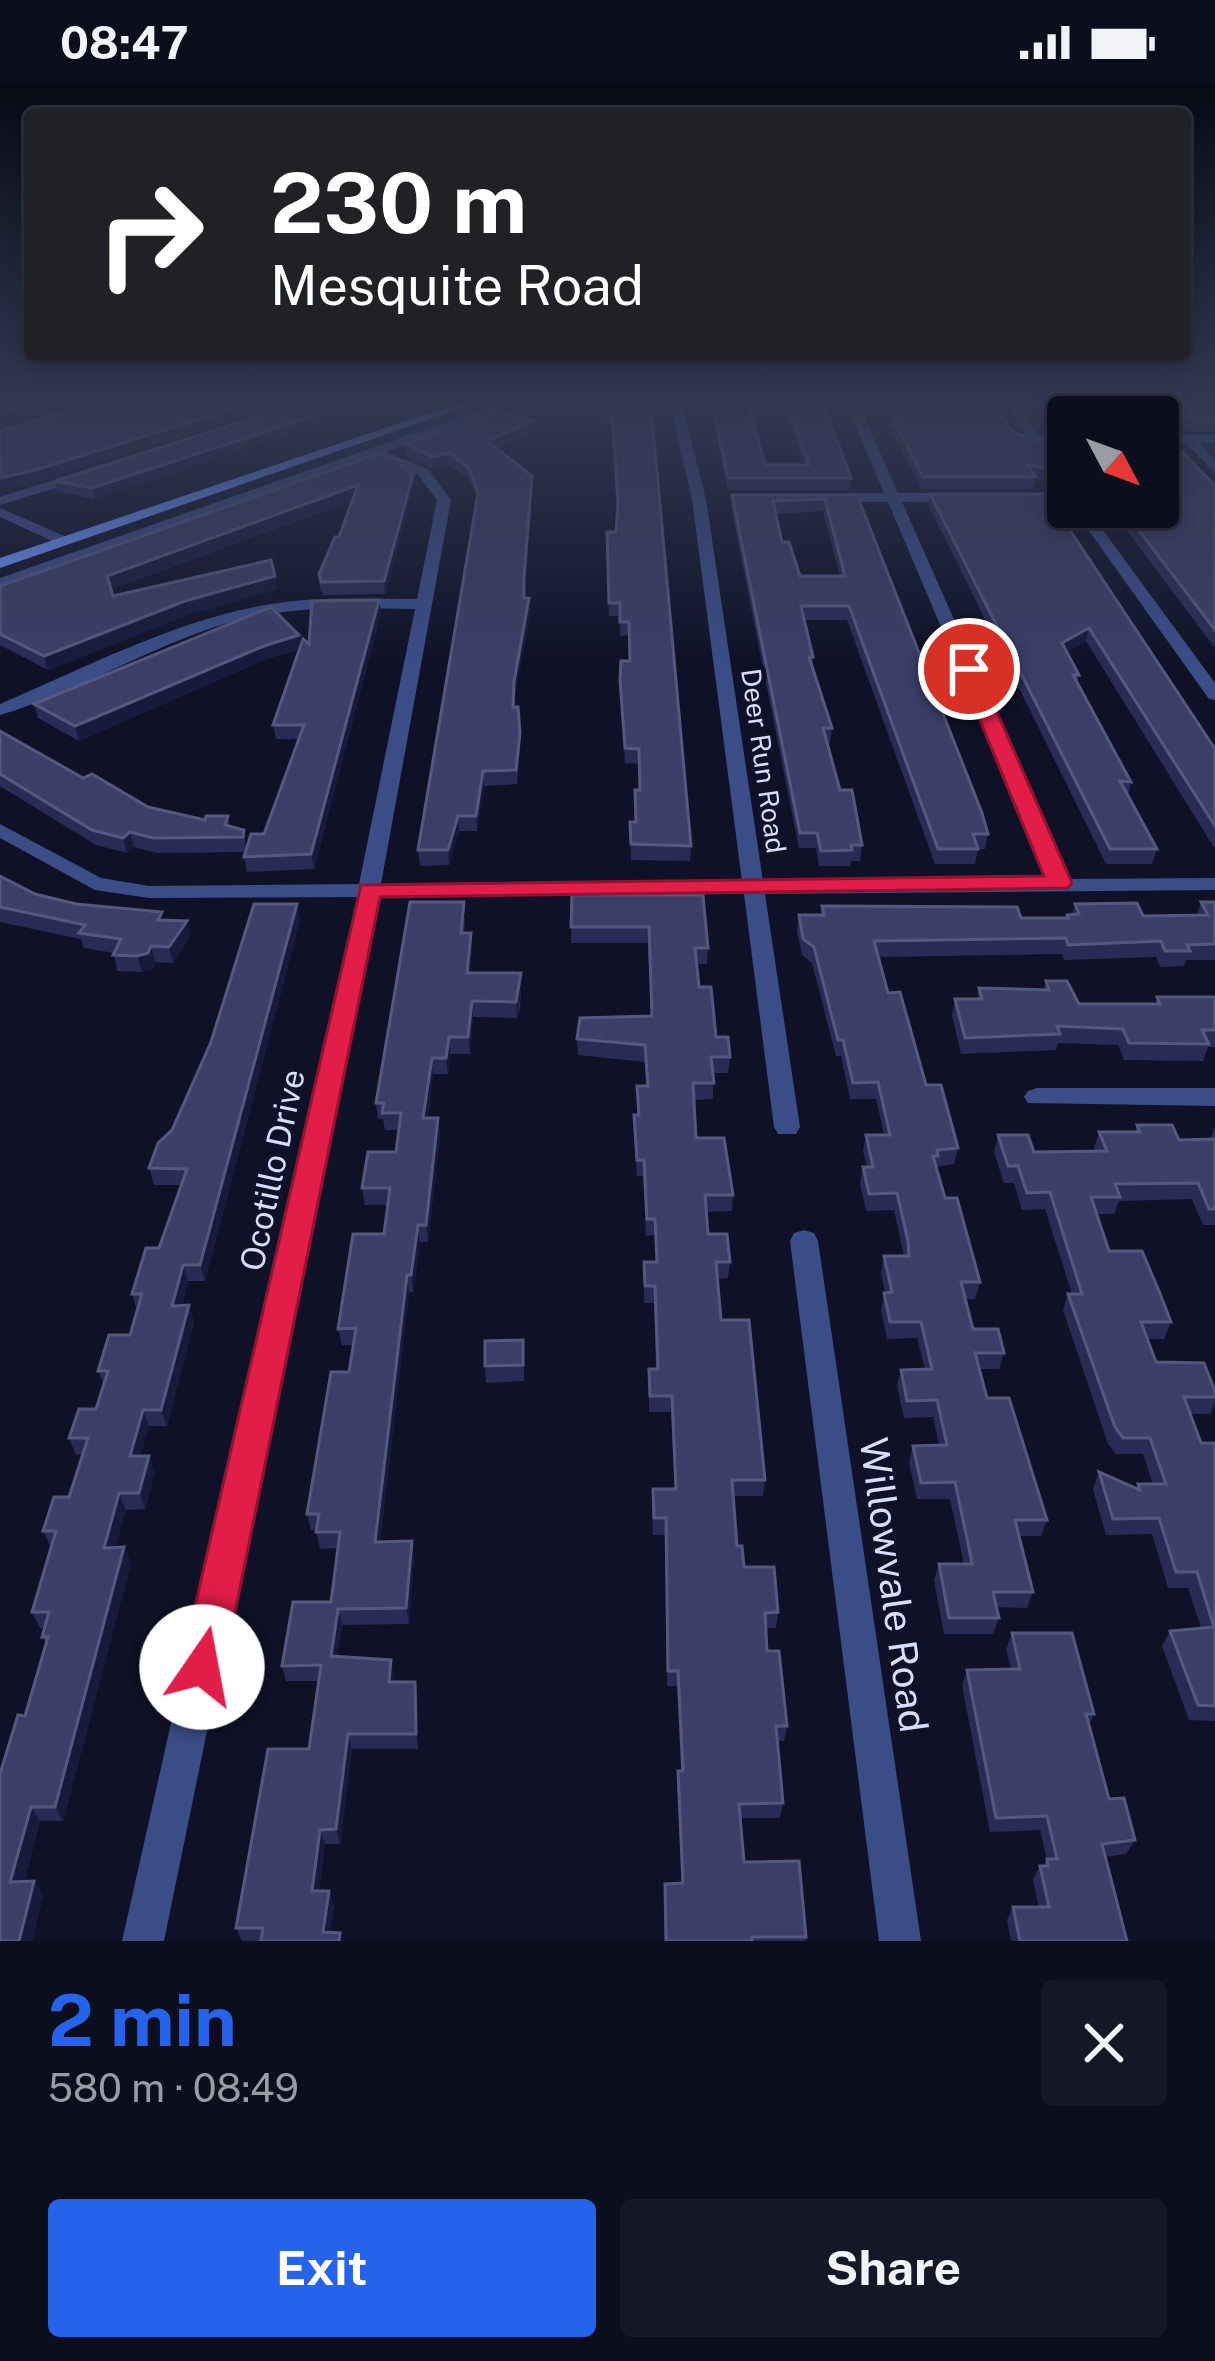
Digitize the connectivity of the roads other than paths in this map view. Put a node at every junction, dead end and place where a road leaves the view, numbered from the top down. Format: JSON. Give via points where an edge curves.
{"nodes":[{"id":1,"x":29,"y":492,"type":"edge"},
{"id":2,"x":211,"y":492,"type":"edge"},
{"id":3,"x":258,"y":492,"type":"edge"},
{"id":4,"x":437,"y":492,"type":"edge"},
{"id":5,"x":707,"y":492,"type":"edge"},
{"id":6,"x":894,"y":492,"type":"edge"},
{"id":7,"x":896,"y":497,"type":"junction"},
{"id":8,"x":982,"y":497,"type":"edge"},
{"id":9,"x":1004,"y":497,"type":"edge"},
{"id":10,"x":1047,"y":497,"type":"edge"},
{"id":11,"x":808,"y":498,"type":"edge"},
{"id":12,"x":0,"y":501,"type":"edge"},
{"id":13,"x":0,"y":512,"type":"edge"},
{"id":14,"x":1094,"y":528,"type":"edge"},
{"id":15,"x":64,"y":542,"type":"junction"},
{"id":16,"x":0,"y":563,"type":"edge"},
{"id":17,"x":0,"y":583,"type":"edge"},
{"id":18,"x":420,"y":604,"type":"junction"},
{"id":19,"x":1215,"y":695,"type":"edge"},
{"id":20,"x":0,"y":710,"type":"edge"},
{"id":21,"x":0,"y":830,"type":"edge"},
{"id":22,"x":1060,"y":883,"type":"junction"},
{"id":23,"x":1215,"y":884,"type":"edge"},
{"id":24,"x":754,"y":886,"type":"junction"},
{"id":25,"x":369,"y":890,"type":"junction"},
{"id":26,"x":1037,"y":1096,"type":"dead end"},
{"id":27,"x":1215,"y":1097,"type":"edge"},
{"id":28,"x":787,"y":1127,"type":"dead end"},
{"id":29,"x":804,"y":1241,"type":"dead end"},
{"id":30,"x":143,"y":1941,"type":"edge"},
{"id":31,"x":900,"y":1941,"type":"edge"}],
"edges":[{"from":1,"to":12,"type":"street"},
{"from":2,"to":15,"type":"main road"},
{"from":3,"to":17,"type":"street"},
{"from":4,"to":18,"type":"street","name":"Ocotillo Drive","via":[[443,500]]},
{"from":5,"to":24,"type":"street","name":"Deer Run Road"},
{"from":6,"to":7,"type":"street"},
{"from":7,"to":8,"type":"street"},
{"from":7,"to":11,"type":"street"},
{"from":7,"to":22,"type":"street"},
{"from":9,"to":10,"type":"street"},
{"from":13,"to":15,"type":"street"},
{"from":14,"to":19,"type":"street"},
{"from":15,"to":16,"type":"main road"},
{"from":18,"to":20,"type":"street","via":[[259,610]]},
{"from":18,"to":25,"type":"street","name":"Ocotillo Drive"},
{"from":21,"to":25,"type":"street","via":[[95,884],[148,892]]},
{"from":22,"to":23,"type":"street"},
{"from":22,"to":24,"type":"street"},
{"from":24,"to":25,"type":"street"},
{"from":24,"to":28,"type":"street","name":"Deer Run Road"},
{"from":25,"to":30,"type":"street","name":"Ocotillo Drive"},
{"from":26,"to":27,"type":"street"},
{"from":29,"to":31,"type":"street","name":"Willowvale Road"}]}
